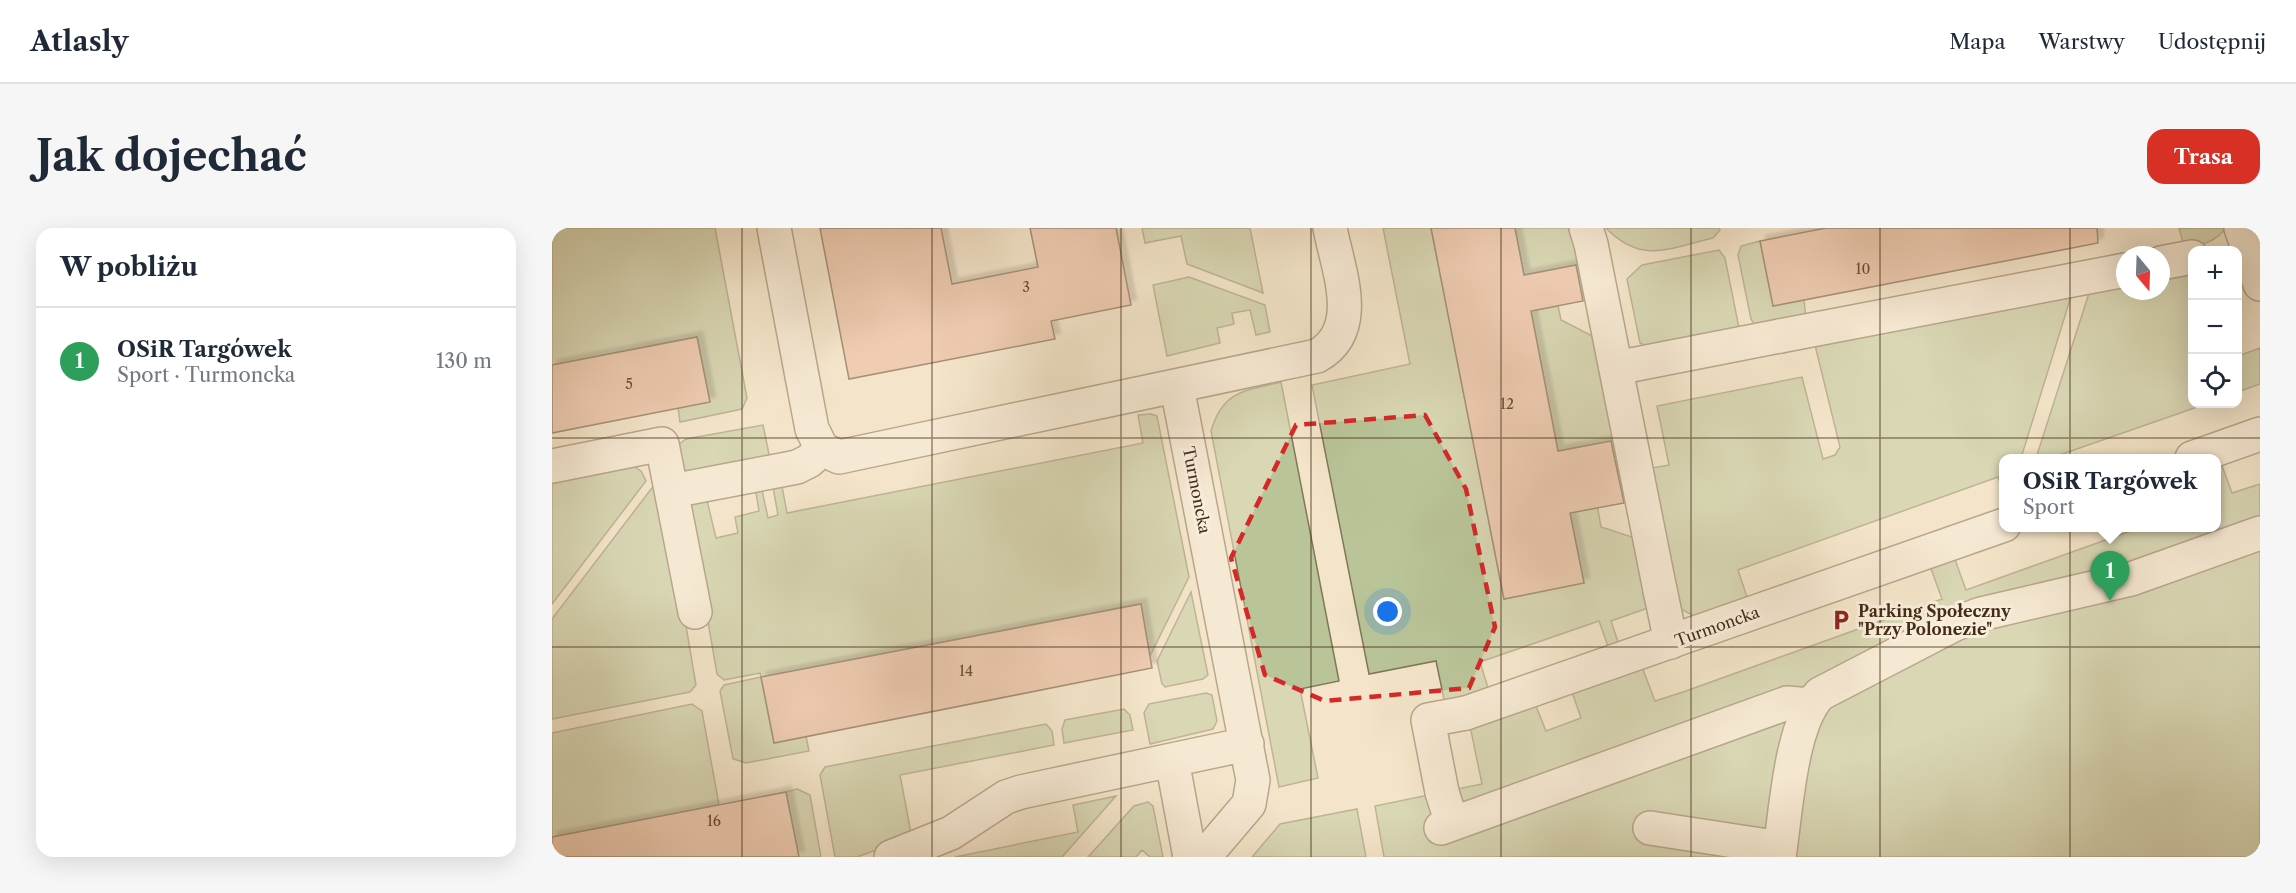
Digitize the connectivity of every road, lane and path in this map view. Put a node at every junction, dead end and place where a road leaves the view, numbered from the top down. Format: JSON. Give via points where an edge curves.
{"nodes":[{"id":1,"x":774,"y":228,"type":"edge"},
{"id":2,"x":1330,"y":228,"type":"edge"},
{"id":3,"x":1586,"y":228,"type":"edge"},
{"id":4,"x":2236,"y":240,"type":"edge"},
{"id":5,"x":2188,"y":258,"type":"edge"},
{"id":6,"x":2170,"y":261,"type":"edge"},
{"id":7,"x":2116,"y":272,"type":"edge"},
{"id":8,"x":2260,"y":284,"type":"edge"},
{"id":9,"x":1616,"y":368,"type":"junction"},
{"id":10,"x":1177,"y":387,"type":"junction"},
{"id":11,"x":2260,"y":434,"type":"edge"},
{"id":12,"x":822,"y":450,"type":"junction"},
{"id":13,"x":2206,"y":454,"type":"edge"},
{"id":14,"x":552,"y":466,"type":"edge"},
{"id":15,"x":672,"y":491,"type":"junction"},
{"id":16,"x":1999,"y":527,"type":"edge"},
{"id":17,"x":2260,"y":533,"type":"edge"},
{"id":18,"x":695,"y":612,"type":"dead end"},
{"id":19,"x":1671,"y":642,"type":"junction"},
{"id":20,"x":1810,"y":705,"type":"junction"},
{"id":21,"x":1247,"y":744,"type":"junction"},
{"id":22,"x":1172,"y":760,"type":"junction"},
{"id":23,"x":1650,"y":828,"type":"dead end"},
{"id":24,"x":1779,"y":853,"type":"edge"},
{"id":25,"x":891,"y":857,"type":"edge"},
{"id":26,"x":1190,"y":857,"type":"edge"},
{"id":27,"x":1204,"y":857,"type":"edge"}],
"edges":[{"from":1,"to":12,"type":"street","via":[[812,429]]},
{"from":2,"to":10,"type":"street","via":[[1345,313],[1340,334],[1326,351],[1307,359]]},
{"from":3,"to":9,"type":"street"},
{"from":4,"to":8,"type":"street"},
{"from":5,"to":6,"type":"street"},
{"from":7,"to":9,"type":"street"},
{"from":9,"to":19,"type":"street"},
{"from":10,"to":12,"type":"street","via":[[846,457]]},
{"from":10,"to":21,"type":"street","name":"Turmoncka"},
{"from":11,"to":13,"type":"street"},
{"from":12,"to":15,"type":"street","via":[[797,467]]},
{"from":14,"to":15,"type":"street","via":[[662,444]]},
{"from":15,"to":18,"type":"street"},
{"from":16,"to":19,"type":"street","name":"Turmoncka"},
{"from":17,"to":20,"type":"street","via":[[2131,579],[1981,614],[1830,688]]},
{"from":19,"to":20,"type":"street","name":"Turmoncka","via":[[1466,713],[1428,720],[1447,826],[1787,703]]},
{"from":20,"to":24,"type":"street","via":[[1799,731]]},
{"from":21,"to":22,"type":"street"},
{"from":21,"to":27,"type":"street","name":"Turmoncka","via":[[1254,785],[1249,804]]},
{"from":22,"to":25,"type":"street","via":[[1014,794],[951,832]]},
{"from":22,"to":26,"type":"street"},
{"from":23,"to":24,"type":"street"}]}
